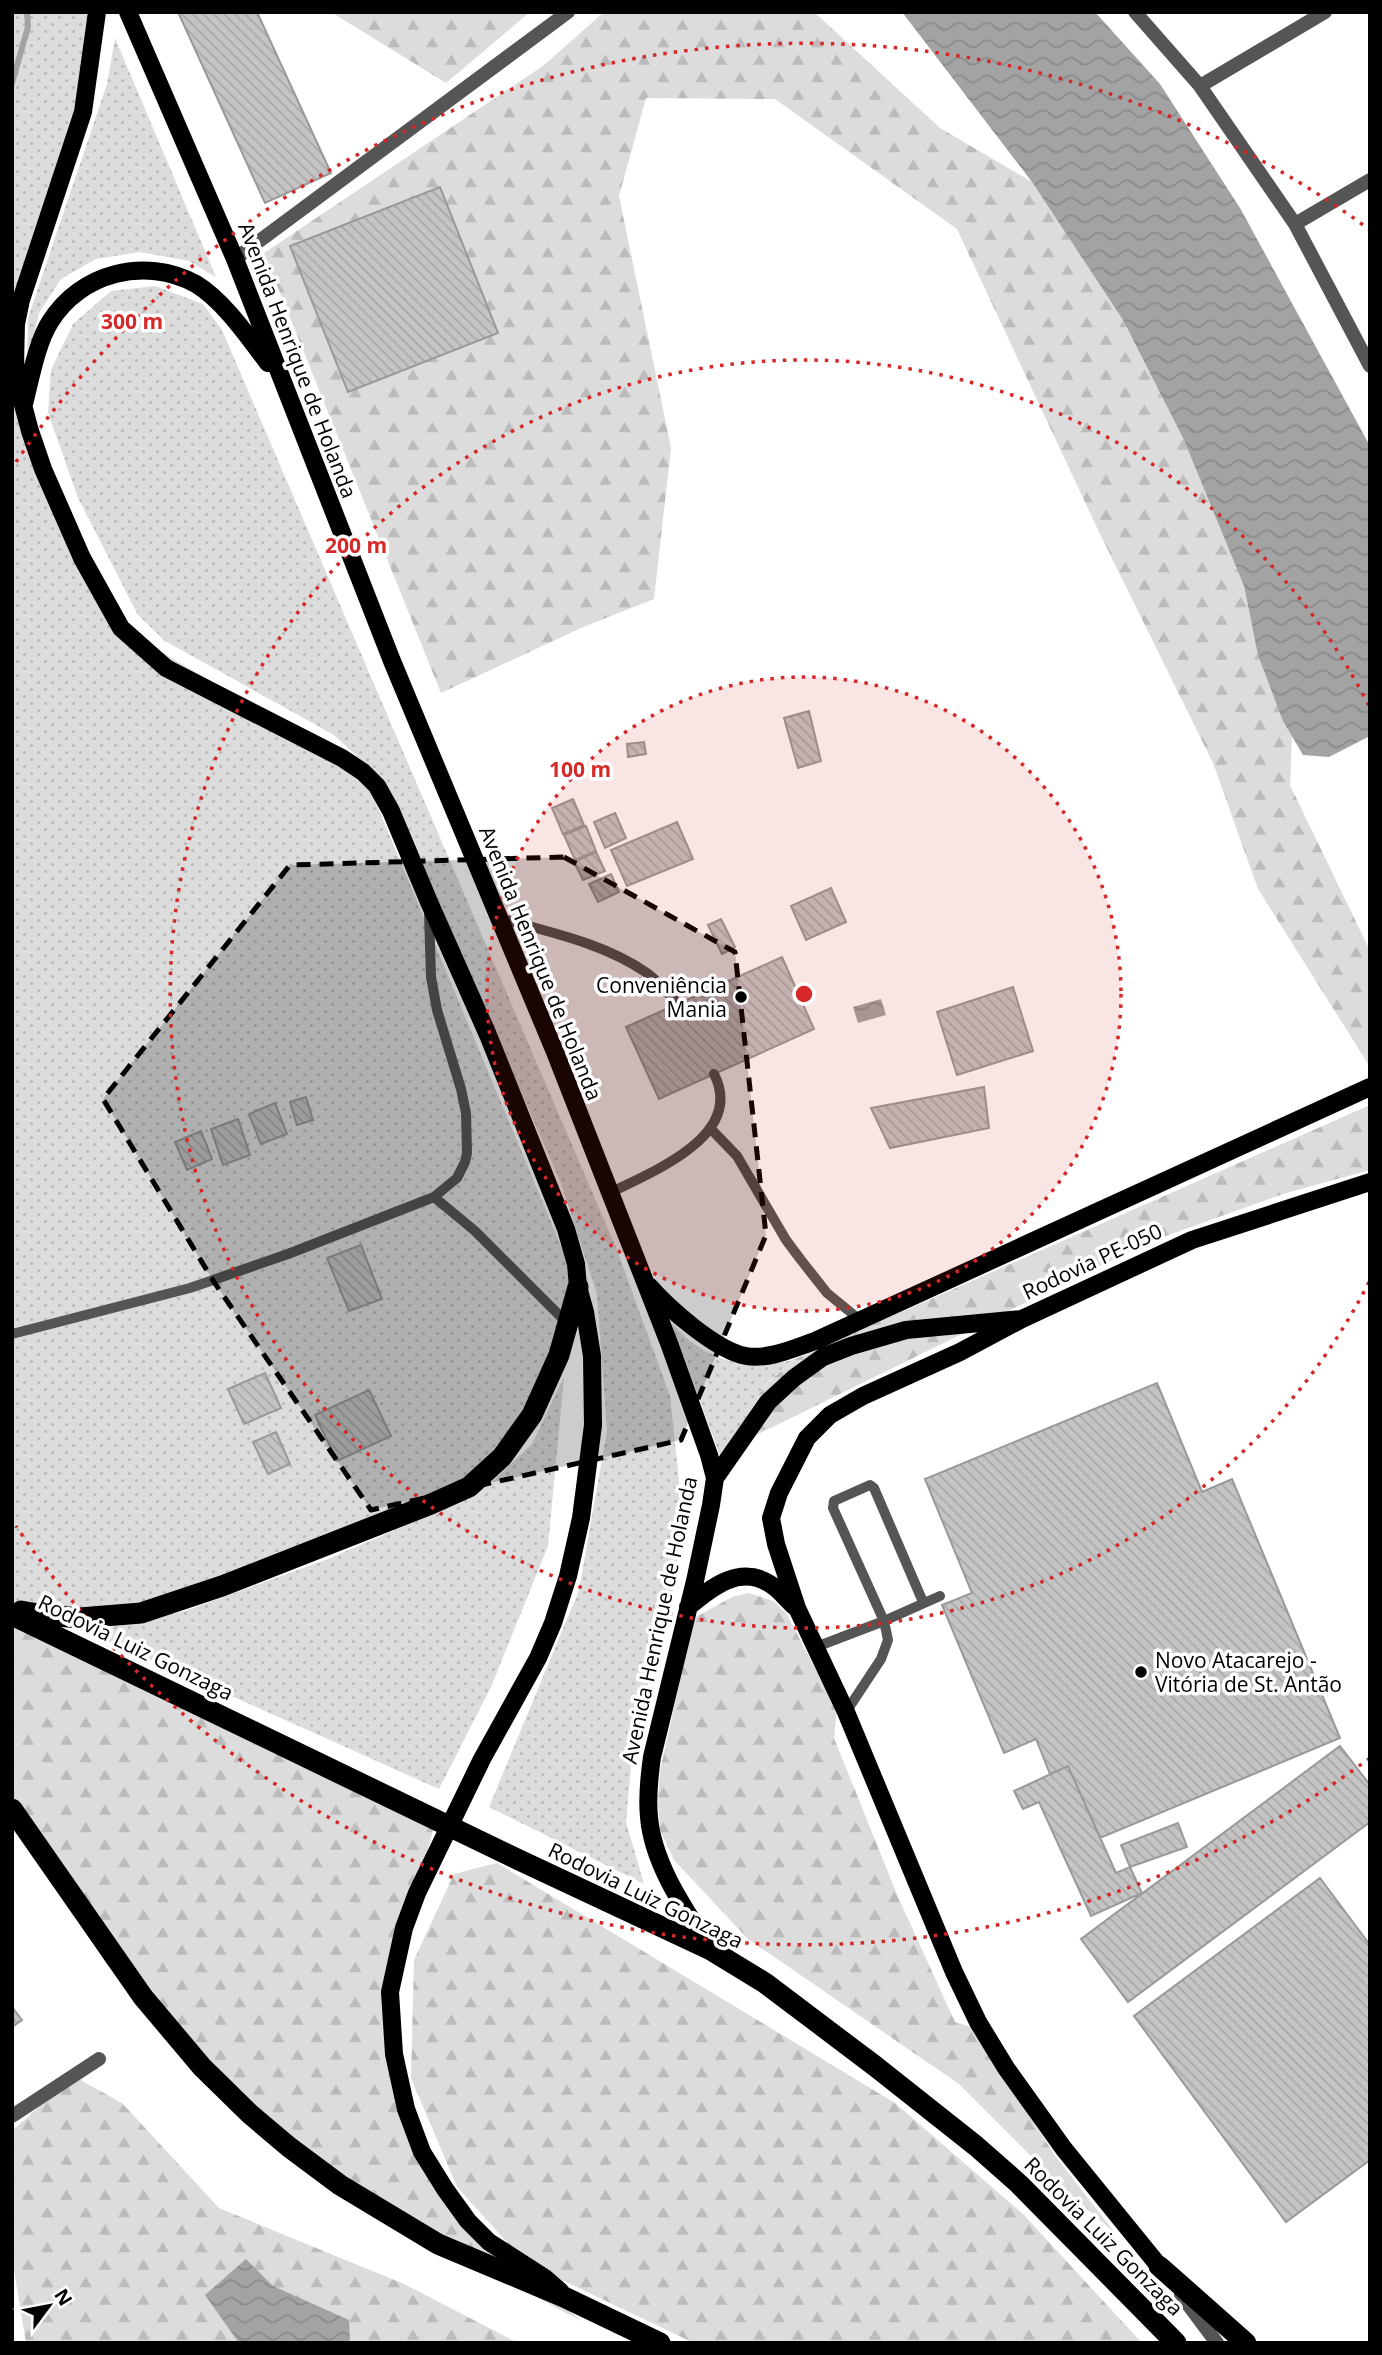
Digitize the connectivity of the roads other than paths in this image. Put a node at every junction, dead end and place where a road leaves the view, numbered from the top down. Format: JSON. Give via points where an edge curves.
{"nodes":[{"id":1,"x":97,"y":12,"type":"edge"},
{"id":2,"x":128,"y":12,"type":"edge"},
{"id":3,"x":568,"y":12,"type":"edge"},
{"id":4,"x":1135,"y":12,"type":"edge"},
{"id":5,"x":1325,"y":12,"type":"edge"},
{"id":6,"x":1300,"y":18,"type":"edge"},
{"id":7,"x":1200,"y":86,"type":"junction"},
{"id":8,"x":1370,"y":180,"type":"edge"},
{"id":9,"x":1295,"y":224,"type":"junction"},
{"id":10,"x":235,"y":260,"type":"junction"},
{"id":11,"x":1368,"y":361,"type":"edge"},
{"id":12,"x":281,"y":380,"type":"junction"},
{"id":13,"x":23,"y":408,"type":"junction"},
{"id":14,"x":429,"y":902,"type":"junction"},
{"id":15,"x":499,"y":919,"type":"junction"},
{"id":16,"x":678,"y":1004,"type":"dead end"},
{"id":17,"x":714,"y":1074,"type":"dead end"},
{"id":18,"x":1370,"y":1087,"type":"edge"},
{"id":19,"x":710,"y":1129,"type":"junction"},
{"id":20,"x":1370,"y":1182,"type":"edge"},
{"id":21,"x":610,"y":1194,"type":"junction"},
{"id":22,"x":434,"y":1197,"type":"junction"},
{"id":23,"x":643,"y":1278,"type":"junction"},
{"id":24,"x":578,"y":1287,"type":"junction"},
{"id":25,"x":1022,"y":1319,"type":"junction"},
{"id":26,"x":860,"y":1320,"type":"junction"},
{"id":27,"x":568,"y":1324,"type":"junction"},
{"id":28,"x":12,"y":1334,"type":"edge"},
{"id":29,"x":715,"y":1478,"type":"junction"},
{"id":30,"x":940,"y":1596,"type":"dead end"},
{"id":31,"x":923,"y":1602,"type":"junction"},
{"id":32,"x":688,"y":1608,"type":"junction"},
{"id":33,"x":797,"y":1608,"type":"junction"},
{"id":34,"x":12,"y":1609,"type":"edge"},
{"id":35,"x":12,"y":1615,"type":"edge"},
{"id":36,"x":884,"y":1621,"type":"junction"},
{"id":37,"x":816,"y":1647,"type":"junction"},
{"id":38,"x":846,"y":1712,"type":"junction"},
{"id":39,"x":12,"y":1809,"type":"edge"},
{"id":40,"x":711,"y":1950,"type":"junction"},
{"id":41,"x":99,"y":2059,"type":"dead end"},
{"id":42,"x":12,"y":2116,"type":"edge"},
{"id":43,"x":1159,"y":2266,"type":"junction"},
{"id":44,"x":564,"y":2297,"type":"junction"},
{"id":45,"x":660,"y":2343,"type":"edge"},
{"id":46,"x":1176,"y":2343,"type":"edge"},
{"id":47,"x":1217,"y":2343,"type":"edge"},
{"id":48,"x":1246,"y":2343,"type":"edge"}],
"edges":[{"from":1,"to":13,"type":"main road","via":[[83,112],[16,324],[15,362]]},
{"from":2,"to":10,"type":"main road","name":"Avenida Henrique de Holanda"},
{"from":3,"to":10,"type":"street"},
{"from":4,"to":7,"type":"street"},
{"from":5,"to":6,"type":"street"},
{"from":6,"to":7,"type":"street"},
{"from":7,"to":9,"type":"street"},
{"from":8,"to":9,"type":"street"},
{"from":9,"to":11,"type":"street"},
{"from":10,"to":12,"type":"main road","name":"Avenida Henrique de Holanda"},
{"from":12,"to":13,"type":"main road","via":[[236,322],[196,285],[170,274],[129,271],[101,277],[79,289],[48,323]]},
{"from":12,"to":15,"type":"main road","name":"Avenida Henrique de Holanda"},
{"from":13,"to":14,"type":"main road","via":[[43,469],[82,558],[121,628],[166,668],[363,772],[391,811]]},
{"from":14,"to":22,"type":"lane","via":[[431,977],[461,1088],[467,1142],[457,1178]]},
{"from":14,"to":24,"type":"main road","via":[[546,1176],[566,1229]]},
{"from":15,"to":16,"type":"lane","via":[[614,955],[646,972]]},
{"from":15,"to":21,"type":"main road","name":"Avenida Henrique de Holanda"},
{"from":17,"to":19,"type":"lane","via":[[720,1098]]},
{"from":18,"to":26,"type":"main road","name":"Rodovia PE-050"},
{"from":19,"to":21,"type":"lane","via":[[678,1157]]},
{"from":19,"to":26,"type":"lane","via":[[737,1156],[801,1260],[827,1293]]},
{"from":20,"to":25,"type":"main road","name":"Rodovia PE-050","via":[[1192,1240]]},
{"from":21,"to":23,"type":"main road","name":"Avenida Henrique de Holanda"},
{"from":22,"to":27,"type":"lane","via":[[475,1231]]},
{"from":22,"to":28,"type":"lane","via":[[190,1287]]},
{"from":23,"to":26,"type":"main road","name":"Rodovia PE-050","via":[[691,1325],[746,1356],[779,1353]]},
{"from":23,"to":29,"type":"main road","name":"Avenida Henrique de Holanda"},
{"from":24,"to":27,"type":"highway"},
{"from":24,"to":44,"type":"main road","via":[[592,1356],[593,1425],[568,1576],[553,1623],[523,1688],[482,1759],[426,1876],[404,1928],[390,1992],[394,2054],[406,2109],[422,2152],[468,2221]]},
{"from":25,"to":29,"type":"main road","name":"Rodovia PE-050","via":[[905,1330],[823,1357],[768,1402]]},
{"from":25,"to":33,"type":"main road","via":[[863,1396],[830,1415],[807,1438],[771,1518]]},
{"from":27,"to":34,"type":"highway","via":[[532,1415],[502,1457],[469,1487],[222,1586],[141,1613],[80,1618]]},
{"from":29,"to":32,"type":"main road","name":"Avenida Henrique de Holanda"},
{"from":30,"to":31,"type":"lane"},
{"from":31,"to":36,"type":"lane"},
{"from":31,"to":36,"type":"lane","via":[[874,1488],[870,1485],[834,1501],[833,1508]]},
{"from":32,"to":33,"type":"main road","via":[[715,1585],[737,1576],[770,1583]]},
{"from":32,"to":40,"type":"main road","name":"Avenida Henrique de Holanda","via":[[652,1758],[649,1820],[666,1871]]},
{"from":33,"to":37,"type":"main road"},
{"from":35,"to":40,"type":"highway","name":"Rodovia Luiz Gonzaga"},
{"from":36,"to":37,"type":"lane"},
{"from":36,"to":38,"type":"lane","via":[[888,1640],[881,1660]]},
{"from":37,"to":38,"type":"main road"},
{"from":38,"to":43,"type":"main road","via":[[978,2022],[1064,2149]]},
{"from":39,"to":44,"type":"highway","via":[[143,1997],[202,2067],[250,2114],[340,2185],[417,2232]]},
{"from":40,"to":46,"type":"highway","name":"Rodovia Luiz Gonzaga","via":[[765,1983],[976,2146],[1059,2222]]},
{"from":41,"to":42,"type":"street"},
{"from":43,"to":47,"type":"street"},
{"from":43,"to":48,"type":"highway"},
{"from":44,"to":45,"type":"highway"}]}
